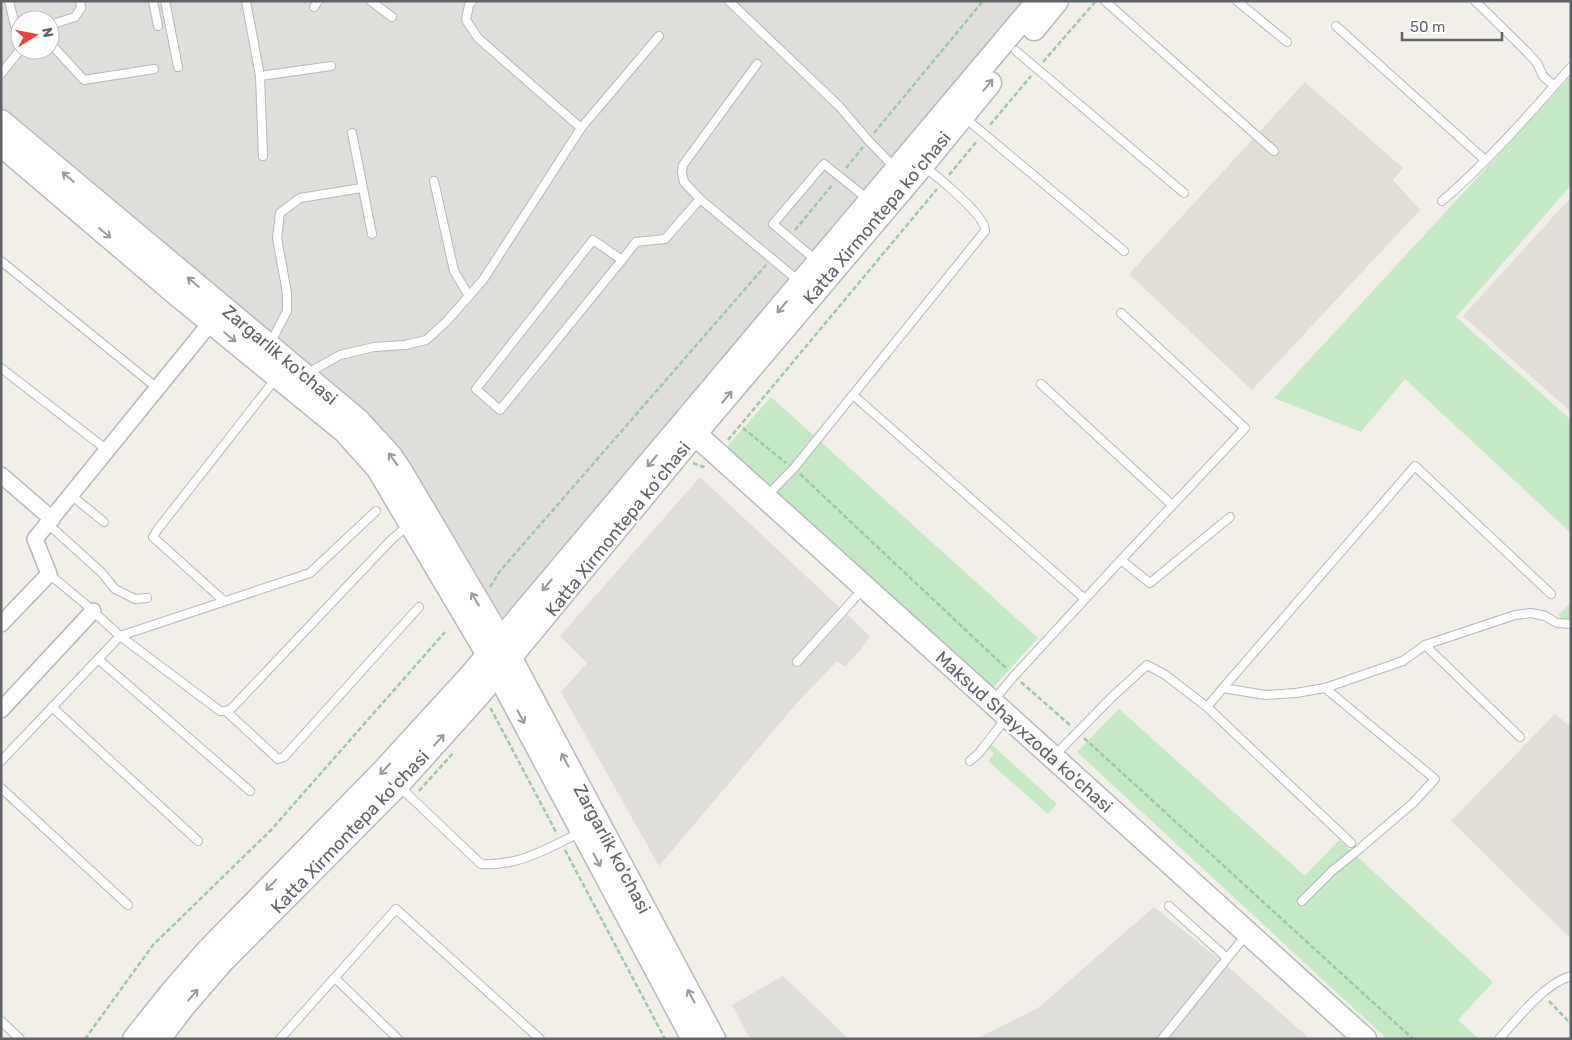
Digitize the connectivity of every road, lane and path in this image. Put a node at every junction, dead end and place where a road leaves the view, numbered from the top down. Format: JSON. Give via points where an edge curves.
{"nodes":[{"id":1,"x":87,"y":1,"type":"edge"},
{"id":2,"x":153,"y":1,"type":"edge"},
{"id":3,"x":165,"y":1,"type":"edge"},
{"id":4,"x":246,"y":1,"type":"edge"},
{"id":5,"x":371,"y":1,"type":"edge"},
{"id":6,"x":472,"y":1,"type":"edge"},
{"id":7,"x":729,"y":1,"type":"edge"},
{"id":8,"x":983,"y":1,"type":"edge"},
{"id":9,"x":1038,"y":1,"type":"edge"},
{"id":10,"x":1057,"y":1,"type":"edge"},
{"id":11,"x":1096,"y":1,"type":"edge"},
{"id":12,"x":1104,"y":1,"type":"edge"},
{"id":13,"x":1237,"y":1,"type":"edge"},
{"id":14,"x":1475,"y":1,"type":"edge"},
{"id":15,"x":81,"y":5,"type":"edge"},
{"id":16,"x":392,"y":17,"type":"dead end"},
{"id":17,"x":60,"y":22,"type":"edge"},
{"id":18,"x":158,"y":26,"type":"dead end"},
{"id":19,"x":1336,"y":26,"type":"dead end"},
{"id":20,"x":659,"y":36,"type":"dead end"},
{"id":21,"x":1287,"y":42,"type":"dead end"},
{"id":22,"x":1016,"y":52,"type":"junction"},
{"id":23,"x":60,"y":54,"type":"edge"},
{"id":24,"x":11,"y":60,"type":"edge"},
{"id":25,"x":757,"y":64,"type":"dead end"},
{"id":26,"x":331,"y":66,"type":"dead end"},
{"id":27,"x":178,"y":67,"type":"dead end"},
{"id":28,"x":1571,"y":67,"type":"edge"},
{"id":29,"x":154,"y":68,"type":"dead end"},
{"id":30,"x":1037,"y":68,"type":"junction"},
{"id":31,"x":1,"y":74,"type":"edge"},
{"id":32,"x":260,"y":76,"type":"junction"},
{"id":33,"x":1554,"y":86,"type":"junction"},
{"id":34,"x":963,"y":116,"type":"junction"},
{"id":35,"x":1,"y":121,"type":"edge"},
{"id":36,"x":581,"y":128,"type":"junction"},
{"id":37,"x":352,"y":133,"type":"dead end"},
{"id":38,"x":983,"y":133,"type":"junction"},
{"id":39,"x":868,"y":140,"type":"junction"},
{"id":40,"x":1,"y":145,"type":"edge"},
{"id":41,"x":1274,"y":152,"type":"dead end"},
{"id":42,"x":263,"y":156,"type":"dead end"},
{"id":43,"x":1485,"y":160,"type":"junction"},
{"id":44,"x":923,"y":165,"type":"junction"},
{"id":45,"x":840,"y":174,"type":"dead end"},
{"id":46,"x":902,"y":176,"type":"junction"},
{"id":47,"x":434,"y":181,"type":"dead end"},
{"id":48,"x":944,"y":181,"type":"junction"},
{"id":49,"x":834,"y":182,"type":"dead end"},
{"id":50,"x":362,"y":188,"type":"junction"},
{"id":51,"x":1184,"y":193,"type":"dead end"},
{"id":52,"x":700,"y":199,"type":"junction"},
{"id":53,"x":871,"y":201,"type":"junction"},
{"id":54,"x":1442,"y":201,"type":"dead end"},
{"id":55,"x":372,"y":234,"type":"dead end"},
{"id":56,"x":790,"y":235,"type":"dead end"},
{"id":57,"x":1124,"y":251,"type":"dead end"},
{"id":58,"x":772,"y":258,"type":"junction"},
{"id":59,"x":622,"y":260,"type":"junction"},
{"id":60,"x":1,"y":261,"type":"edge"},
{"id":61,"x":819,"y":262,"type":"junction"},
{"id":62,"x":802,"y":283,"type":"junction"},
{"id":63,"x":469,"y":296,"type":"junction"},
{"id":64,"x":1121,"y":313,"type":"dead end"},
{"id":65,"x":218,"y":315,"type":"junction"},
{"id":66,"x":269,"y":346,"type":"junction"},
{"id":67,"x":1,"y":368,"type":"edge"},
{"id":68,"x":304,"y":375,"type":"junction"},
{"id":69,"x":278,"y":376,"type":"junction"},
{"id":70,"x":1041,"y":384,"type":"dead end"},
{"id":71,"x":157,"y":388,"type":"junction"},
{"id":72,"x":853,"y":395,"type":"junction"},
{"id":73,"x":689,"y":429,"type":"junction"},
{"id":74,"x":107,"y":450,"type":"junction"},
{"id":75,"x":716,"y":453,"type":"junction"},
{"id":76,"x":692,"y":464,"type":"dead end"},
{"id":77,"x":1,"y":476,"type":"edge"},
{"id":78,"x":72,"y":494,"type":"junction"},
{"id":79,"x":765,"y":498,"type":"junction"},
{"id":80,"x":1172,"y":505,"type":"junction"},
{"id":81,"x":376,"y":511,"type":"dead end"},
{"id":82,"x":1230,"y":516,"type":"dead end"},
{"id":83,"x":50,"y":521,"type":"junction"},
{"id":84,"x":104,"y":522,"type":"dead end"},
{"id":85,"x":411,"y":523,"type":"junction"},
{"id":86,"x":1121,"y":560,"type":"junction"},
{"id":87,"x":49,"y":574,"type":"junction"},
{"id":88,"x":864,"y":588,"type":"junction"},
{"id":89,"x":489,"y":589,"type":"dead end"},
{"id":90,"x":1551,"y":594,"type":"dead end"},
{"id":91,"x":147,"y":598,"type":"dead end"},
{"id":92,"x":1085,"y":599,"type":"junction"},
{"id":93,"x":224,"y":602,"type":"junction"},
{"id":94,"x":419,"y":607,"type":"dead end"},
{"id":95,"x":93,"y":611,"type":"junction"},
{"id":96,"x":1,"y":624,"type":"edge"},
{"id":97,"x":1571,"y":624,"type":"edge"},
{"id":98,"x":445,"y":632,"type":"dead end"},
{"id":99,"x":120,"y":636,"type":"junction"},
{"id":100,"x":1425,"y":645,"type":"junction"},
{"id":101,"x":499,"y":657,"type":"junction"},
{"id":102,"x":98,"y":659,"type":"junction"},
{"id":103,"x":797,"y":662,"type":"dead end"},
{"id":104,"x":1223,"y":688,"type":"junction"},
{"id":105,"x":1325,"y":688,"type":"junction"},
{"id":106,"x":1207,"y":707,"type":"junction"},
{"id":107,"x":52,"y":708,"type":"junction"},
{"id":108,"x":1,"y":710,"type":"edge"},
{"id":109,"x":999,"y":710,"type":"junction"},
{"id":110,"x":226,"y":711,"type":"junction"},
{"id":111,"x":1520,"y":737,"type":"dead end"},
{"id":112,"x":1052,"y":758,"type":"junction"},
{"id":113,"x":1,"y":761,"type":"edge"},
{"id":114,"x":970,"y":761,"type":"dead end"},
{"id":115,"x":398,"y":785,"type":"junction"},
{"id":116,"x":1,"y":788,"type":"edge"},
{"id":117,"x":250,"y":791,"type":"dead end"},
{"id":118,"x":582,"y":831,"type":"junction"},
{"id":119,"x":198,"y":841,"type":"dead end"},
{"id":120,"x":1351,"y":843,"type":"dead end"},
{"id":121,"x":1302,"y":901,"type":"dead end"},
{"id":122,"x":128,"y":905,"type":"dead end"},
{"id":123,"x":1169,"y":906,"type":"dead end"},
{"id":124,"x":1247,"y":933,"type":"junction"},
{"id":125,"x":1227,"y":958,"type":"junction"},
{"id":126,"x":1571,"y":976,"type":"edge"},
{"id":127,"x":335,"y":978,"type":"junction"},
{"id":128,"x":1543,"y":994,"type":"junction"},
{"id":129,"x":1,"y":1021,"type":"edge"},
{"id":130,"x":1571,"y":1024,"type":"edge"},
{"id":131,"x":20,"y":1039,"type":"edge"},
{"id":132,"x":85,"y":1039,"type":"edge"},
{"id":133,"x":134,"y":1039,"type":"edge"},
{"id":134,"x":159,"y":1039,"type":"edge"},
{"id":135,"x":280,"y":1039,"type":"edge"},
{"id":136,"x":398,"y":1039,"type":"edge"},
{"id":137,"x":540,"y":1039,"type":"edge"},
{"id":138,"x":693,"y":1039,"type":"edge"},
{"id":139,"x":714,"y":1039,"type":"edge"},
{"id":140,"x":1162,"y":1039,"type":"edge"},
{"id":141,"x":1365,"y":1039,"type":"edge"},
{"id":142,"x":1499,"y":1039,"type":"edge"}],
"edges":[{"from":1,"to":15,"type":"lane"},
{"from":2,"to":18,"type":"lane"},
{"from":3,"to":27,"type":"lane"},
{"from":4,"to":32,"type":"lane"},
{"from":5,"to":16,"type":"lane"},
{"from":6,"to":36,"type":"lane","via":[[466,20],[478,38]]},
{"from":7,"to":39,"type":"lane","via":[[839,106]]},
{"from":8,"to":39,"type":"path"},
{"from":9,"to":46,"type":"main road","name":"Katta Xirmontepa koʻchasi"},
{"from":10,"to":22,"type":"main road","name":"Katta Xirmontepa koʻchasi"},
{"from":11,"to":30,"type":"path"},
{"from":12,"to":41,"type":"lane"},
{"from":13,"to":21,"type":"lane"},
{"from":14,"to":33,"type":"lane","via":[[1528,52],[1542,76]]},
{"from":15,"to":17,"type":"lane","via":[[75,17]]},
{"from":19,"to":43,"type":"lane"},
{"from":20,"to":36,"type":"lane"},
{"from":22,"to":30,"type":"lane"},
{"from":34,"to":22,"type":"main road","name":"Katta Xirmontepa koʻchasi","one_way":true},
{"from":23,"to":29,"type":"lane","via":[[84,80]]},
{"from":24,"to":31,"type":"lane"},
{"from":25,"to":52,"type":"lane","via":[[683,165],[684,182]]},
{"from":26,"to":32,"type":"lane"},
{"from":28,"to":33,"type":"lane"},
{"from":30,"to":38,"type":"path"},
{"from":30,"to":51,"type":"lane"},
{"from":32,"to":42,"type":"lane"},
{"from":33,"to":43,"type":"lane"},
{"from":34,"to":38,"type":"lane"},
{"from":34,"to":44,"type":"main road","name":"Katta Xirmontepa koʻchasi"},
{"from":65,"to":35,"type":"main road","name":"Zargarlik ko'chasi","one_way":true},
{"from":36,"to":63,"type":"lane","via":[[483,280]]},
{"from":37,"to":50,"type":"lane"},
{"from":38,"to":48,"type":"path"},
{"from":38,"to":57,"type":"lane"},
{"from":39,"to":45,"type":"path"},
{"from":39,"to":46,"type":"lane"},
{"from":40,"to":65,"type":"main road","name":"Zargarlik ko'chasi","one_way":true},
{"from":43,"to":54,"type":"lane"},
{"from":44,"to":46,"type":"main road","name":"Katta Xirmontepa koʻchasi"},
{"from":44,"to":48,"type":"lane"},
{"from":46,"to":53,"type":"main road","name":"Katta Xirmontepa koʻchasi"},
{"from":73,"to":46,"type":"main road","name":"Katta Xirmontepa koʻchasi","one_way":true},
{"from":47,"to":63,"type":"lane","via":[[454,271]]},
{"from":48,"to":72,"type":"lane","via":[[985,224],[985,231]]},
{"from":48,"to":75,"type":"path"},
{"from":49,"to":56,"type":"path"},
{"from":50,"to":55,"type":"lane"},
{"from":50,"to":66,"type":"lane","via":[[300,198],[280,213],[277,238],[287,311]]},
{"from":52,"to":58,"type":"lane"},
{"from":52,"to":59,"type":"lane","via":[[665,239],[636,242]]},
{"from":53,"to":61,"type":"main road","name":"Katta Xirmontepa koʻchasi"},
{"from":53,"to":61,"type":"lane","via":[[824,164],[773,224]]},
{"from":58,"to":62,"type":"lane"},
{"from":58,"to":89,"type":"path","via":[[506,563]]},
{"from":59,"to":59,"type":"lane","via":[[500,410],[476,389],[593,240]]},
{"from":60,"to":71,"type":"lane"},
{"from":61,"to":62,"type":"main road","name":"Katta Xirmontepa koʻchasi"},
{"from":62,"to":73,"type":"main road","name":"Katta Xirmontepa koʻchasi","one_way":true},
{"from":63,"to":68,"type":"lane","via":[[426,340],[340,355]]},
{"from":64,"to":80,"type":"lane","via":[[1245,428]]},
{"from":65,"to":66,"type":"main road","name":"Zargarlik ko'chasi"},
{"from":65,"to":69,"type":"main road","name":"Zargarlik ko'chasi","one_way":true},
{"from":65,"to":71,"type":"street"},
{"from":66,"to":68,"type":"main road","name":"Zargarlik ko'chasi"},
{"from":67,"to":74,"type":"lane"},
{"from":101,"to":68,"type":"main road","name":"Zargarlik ko'chasi","one_way":true,"via":[[391,456],[358,420]]},
{"from":69,"to":85,"type":"main road","name":"Zargarlik ko'chasi","via":[[344,431],[369,457]]},
{"from":69,"to":93,"type":"lane","via":[[153,537]]},
{"from":70,"to":80,"type":"lane"},
{"from":71,"to":74,"type":"street"},
{"from":72,"to":79,"type":"lane","via":[[794,468]]},
{"from":72,"to":92,"type":"lane"},
{"from":73,"to":75,"type":"main road","name":"Maksud Shayxzoda ko'chasi"},
{"from":73,"to":101,"type":"main road","name":"Katta Xirmontepa koʻchasi"},
{"from":74,"to":78,"type":"street"},
{"from":75,"to":76,"type":"path","via":[[703,467]]},
{"from":75,"to":79,"type":"main road","name":"Maksud Shayxzoda ko'chasi"},
{"from":77,"to":83,"type":"street"},
{"from":78,"to":83,"type":"street"},
{"from":78,"to":84,"type":"lane"},
{"from":79,"to":88,"type":"main road","name":"Maksud Shayxzoda ko'chasi"},
{"from":80,"to":86,"type":"lane"},
{"from":81,"to":93,"type":"lane","via":[[310,573]]},
{"from":82,"to":86,"type":"lane","via":[[1150,583]]},
{"from":83,"to":87,"type":"street","via":[[35,539]]},
{"from":83,"to":91,"type":"lane","via":[[115,589],[135,599]]},
{"from":85,"to":101,"type":"main road","name":"Zargarlik ko'chasi"},
{"from":85,"to":110,"type":"lane","via":[[392,539],[232,709]]},
{"from":86,"to":92,"type":"lane"},
{"from":87,"to":95,"type":"lane"},
{"from":87,"to":96,"type":"street"},
{"from":88,"to":103,"type":"lane"},
{"from":88,"to":109,"type":"main road","name":"Maksud Shayxzoda ko'chasi"},
{"from":90,"to":104,"type":"lane","via":[[1416,466]]},
{"from":92,"to":109,"type":"lane","via":[[1014,676]]},
{"from":93,"to":99,"type":"lane"},
{"from":94,"to":110,"type":"lane","via":[[284,757],[278,760]]},
{"from":95,"to":99,"type":"lane"},
{"from":95,"to":108,"type":"street"},
{"from":97,"to":100,"type":"lane","via":[[1557,623],[1545,616],[1515,615]]},
{"from":98,"to":132,"type":"path","via":[[271,830],[153,945]]},
{"from":99,"to":102,"type":"lane"},
{"from":99,"to":110,"type":"lane","via":[[220,711]]},
{"from":100,"to":105,"type":"lane","via":[[1403,661]]},
{"from":100,"to":111,"type":"lane"},
{"from":115,"to":101,"type":"main road","name":"Katta Xirmontepa koʻchasi","one_way":true},
{"from":101,"to":118,"type":"main road","name":"Zargarlik ko'chasi","one_way":true},
{"from":101,"to":133,"type":"main road","name":"Katta Xirmontepa koʻchasi","one_way":true,"via":[[208,950]]},
{"from":139,"to":101,"type":"main road","name":"Zargarlik ko'chasi","one_way":true},
{"from":102,"to":107,"type":"lane"},
{"from":102,"to":117,"type":"lane"},
{"from":104,"to":105,"type":"lane","via":[[1265,694]]},
{"from":104,"to":106,"type":"lane"},
{"from":105,"to":121,"type":"lane","via":[[1435,779],[1413,803],[1332,870]]},
{"from":106,"to":112,"type":"lane","via":[[1147,664]]},
{"from":106,"to":120,"type":"lane"},
{"from":107,"to":113,"type":"lane"},
{"from":107,"to":119,"type":"lane"},
{"from":109,"to":112,"type":"main road","name":"Maksud Shayxzoda ko'chasi"},
{"from":109,"to":114,"type":"lane"},
{"from":112,"to":124,"type":"main road","name":"Maksud Shayxzoda ko'chasi"},
{"from":115,"to":118,"type":"lane","via":[[481,864],[512,862],[538,854]]},
{"from":134,"to":115,"type":"main road","name":"Katta Xirmontepa koʻchasi","one_way":true,"via":[[222,962]]},
{"from":116,"to":122,"type":"lane"},
{"from":118,"to":138,"type":"main road","name":"Zargarlik ko'chasi","one_way":true},
{"from":123,"to":125,"type":"lane"},
{"from":124,"to":125,"type":"lane"},
{"from":124,"to":141,"type":"main road","name":"Maksud Shayxzoda ko'chasi"},
{"from":125,"to":140,"type":"lane"},
{"from":126,"to":128,"type":"lane"},
{"from":127,"to":135,"type":"lane"},
{"from":127,"to":136,"type":"lane"},
{"from":127,"to":137,"type":"lane","via":[[396,909]]},
{"from":128,"to":130,"type":"path"},
{"from":128,"to":142,"type":"lane"},
{"from":129,"to":131,"type":"lane"}]}
